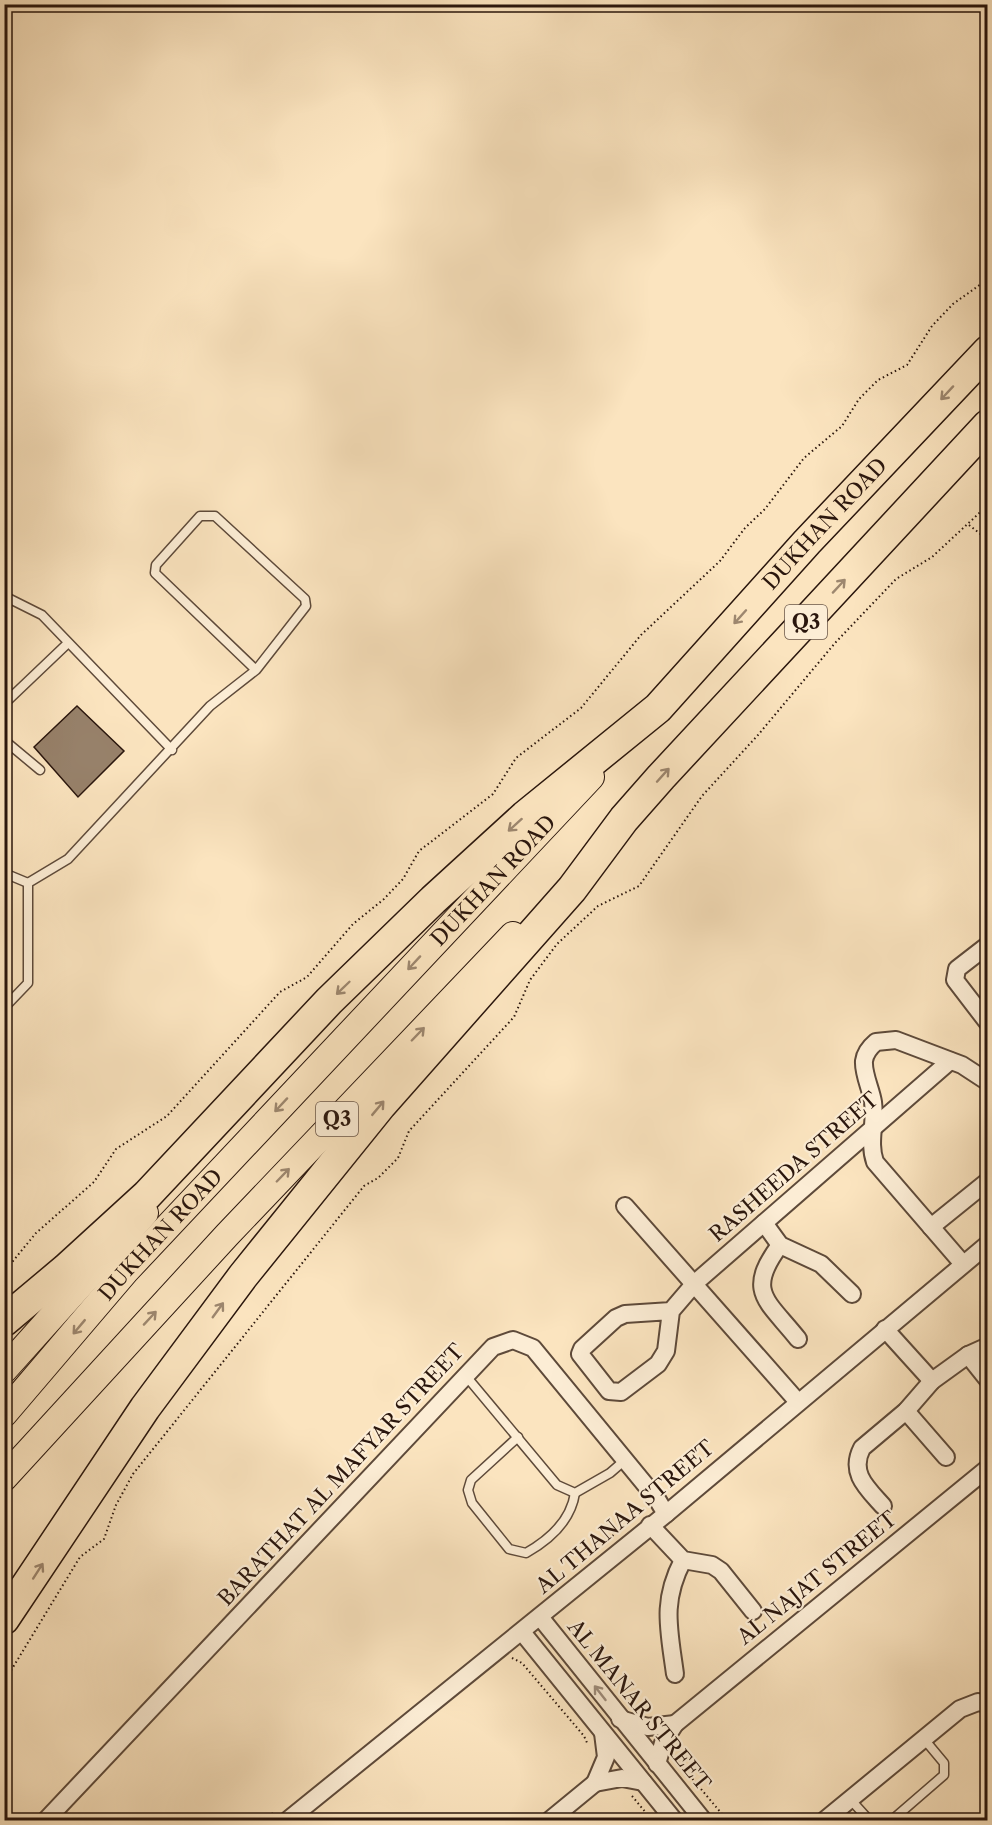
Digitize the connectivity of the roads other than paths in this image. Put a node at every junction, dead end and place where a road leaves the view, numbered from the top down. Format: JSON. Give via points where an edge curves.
{"nodes":[{"id":1,"x":987,"y":351,"type":"edge"},
{"id":2,"x":987,"y":425,"type":"edge"},
{"id":3,"x":4,"y":596,"type":"edge"},
{"id":4,"x":68,"y":643,"type":"junction"},
{"id":5,"x":256,"y":670,"type":"junction"},
{"id":6,"x":4,"y":704,"type":"edge"},
{"id":7,"x":658,"y":708,"type":"junction"},
{"id":8,"x":4,"y":740,"type":"edge"},
{"id":9,"x":172,"y":750,"type":"junction"},
{"id":10,"x":40,"y":770,"type":"dead end"},
{"id":11,"x":624,"y":819,"type":"junction"},
{"id":12,"x":4,"y":873,"type":"edge"},
{"id":13,"x":28,"y":883,"type":"junction"},
{"id":14,"x":987,"y":945,"type":"edge"},
{"id":15,"x":4,"y":1008,"type":"edge"},
{"id":16,"x":987,"y":1023,"type":"edge"},
{"id":17,"x":950,"y":1061,"type":"junction"},
{"id":18,"x":256,"y":1079,"type":"junction"},
{"id":19,"x":987,"y":1082,"type":"edge"},
{"id":20,"x":875,"y":1126,"type":"junction"},
{"id":21,"x":987,"y":1181,"type":"edge"},
{"id":22,"x":624,"y":1206,"type":"dead end"},
{"id":23,"x":765,"y":1223,"type":"junction"},
{"id":24,"x":932,"y":1227,"type":"junction"},
{"id":25,"x":987,"y":1244,"type":"edge"},
{"id":26,"x":780,"y":1245,"type":"junction"},
{"id":27,"x":963,"y":1264,"type":"junction"},
{"id":28,"x":695,"y":1283,"type":"junction"},
{"id":29,"x":852,"y":1294,"type":"dead end"},
{"id":30,"x":670,"y":1311,"type":"junction"},
{"id":31,"x":4,"y":1321,"type":"edge"},
{"id":32,"x":885,"y":1329,"type":"junction"},
{"id":33,"x":798,"y":1340,"type":"dead end"},
{"id":34,"x":987,"y":1346,"type":"edge"},
{"id":35,"x":968,"y":1355,"type":"junction"},
{"id":36,"x":4,"y":1370,"type":"edge"},
{"id":37,"x":466,"y":1376,"type":"junction"},
{"id":38,"x":987,"y":1380,"type":"edge"},
{"id":39,"x":932,"y":1381,"type":"junction"},
{"id":40,"x":798,"y":1402,"type":"junction"},
{"id":41,"x":906,"y":1411,"type":"junction"},
{"id":42,"x":4,"y":1414,"type":"edge"},
{"id":43,"x":53,"y":1422,"type":"junction"},
{"id":44,"x":518,"y":1437,"type":"junction"},
{"id":45,"x":946,"y":1457,"type":"dead end"},
{"id":46,"x":625,"y":1460,"type":"junction"},
{"id":47,"x":987,"y":1468,"type":"edge"},
{"id":48,"x":4,"y":1478,"type":"edge"},
{"id":49,"x":575,"y":1493,"type":"junction"},
{"id":50,"x":4,"y":1495,"type":"edge"},
{"id":51,"x":884,"y":1506,"type":"dead end"},
{"id":52,"x":666,"y":1514,"type":"junction"},
{"id":53,"x":650,"y":1526,"type":"junction"},
{"id":54,"x":683,"y":1560,"type":"junction"},
{"id":55,"x":753,"y":1611,"type":"dead end"},
{"id":56,"x":540,"y":1617,"type":"junction"},
{"id":57,"x":4,"y":1619,"type":"edge"},
{"id":58,"x":522,"y":1632,"type":"junction"},
{"id":59,"x":675,"y":1674,"type":"dead end"},
{"id":60,"x":987,"y":1704,"type":"edge"},
{"id":61,"x":620,"y":1719,"type":"junction"},
{"id":62,"x":675,"y":1724,"type":"junction"},
{"id":63,"x":603,"y":1732,"type":"junction"},
{"id":64,"x":924,"y":1739,"type":"junction"},
{"id":65,"x":657,"y":1764,"type":"junction"},
{"id":66,"x":643,"y":1782,"type":"junction"},
{"id":67,"x":595,"y":1783,"type":"junction"},
{"id":68,"x":850,"y":1799,"type":"junction"},
{"id":69,"x":283,"y":1815,"type":"edge"},
{"id":70,"x":46,"y":1821,"type":"edge"},
{"id":71,"x":550,"y":1821,"type":"edge"},
{"id":72,"x":674,"y":1821,"type":"edge"},
{"id":73,"x":703,"y":1821,"type":"edge"},
{"id":74,"x":825,"y":1821,"type":"edge"},
{"id":75,"x":869,"y":1821,"type":"edge"},
{"id":76,"x":892,"y":1821,"type":"edge"}],
"edges":[{"from":1,"to":7,"type":"highway","name":"DUKHAN ROAD","number":"Q3","one_way":true},
{"from":11,"to":2,"type":"highway","number":"Q3","one_way":true},
{"from":3,"to":4,"type":"lane","via":[[42,615]]},
{"from":4,"to":6,"type":"lane"},
{"from":4,"to":9,"type":"lane"},
{"from":5,"to":5,"type":"lane","via":[[304,612],[305,598],[215,516],[200,516],[156,565],[155,573]]},
{"from":5,"to":9,"type":"lane","via":[[210,706]]},
{"from":7,"to":18,"type":"highway","one_way":true,"via":[[525,816],[433,900]]},
{"from":7,"to":42,"type":"main road","name":"DUKHAN ROAD","one_way":true,"via":[[502,868],[126,1271]]},
{"from":8,"to":10,"type":"lane"},
{"from":9,"to":13,"type":"lane","via":[[68,859]]},
{"from":43,"to":11,"type":"main road","number":"Q3","one_way":true},
{"from":57,"to":11,"type":"highway","one_way":true,"via":[[146,1408],[243,1276],[373,1113],[572,889]]},
{"from":12,"to":13,"type":"lane"},
{"from":13,"to":15,"type":"lane","via":[[28,983]]},
{"from":14,"to":16,"type":"street","via":[[957,969],[955,980]]},
{"from":17,"to":19,"type":"street"},
{"from":17,"to":20,"type":"street","name":"RASHEEDA STREET"},
{"from":17,"to":20,"type":"street","via":[[896,1040],[882,1040],[871,1046],[864,1063]]},
{"from":18,"to":31,"type":"highway","via":[[147,1194]]},
{"from":18,"to":36,"type":"main road","via":[[231,1119]]},
{"from":20,"to":23,"type":"street","name":"RASHEEDA STREET"},
{"from":20,"to":24,"type":"street","via":[[871,1146],[875,1162]]},
{"from":21,"to":24,"type":"street"},
{"from":22,"to":28,"type":"street"},
{"from":23,"to":26,"type":"street"},
{"from":23,"to":28,"type":"street","name":"RASHEEDA STREET"},
{"from":24,"to":27,"type":"street"},
{"from":25,"to":27,"type":"street","name":"AL THANAA STREET"},
{"from":26,"to":29,"type":"street","via":[[821,1264]]},
{"from":26,"to":33,"type":"street","via":[[760,1280],[761,1293]]},
{"from":27,"to":32,"type":"street","name":"AL THANAA STREET"},
{"from":28,"to":30,"type":"street","name":"RASHEEDA STREET"},
{"from":28,"to":40,"type":"street"},
{"from":30,"to":30,"type":"street","via":[[625,1314],[582,1349],[580,1354],[609,1391],[621,1392],[658,1364],[666,1351]]},
{"from":32,"to":39,"type":"street"},
{"from":32,"to":40,"type":"street","name":"AL THANAA STREET"},
{"from":34,"to":35,"type":"street"},
{"from":35,"to":38,"type":"street"},
{"from":35,"to":39,"type":"street"},
{"from":37,"to":44,"type":"lane"},
{"from":37,"to":46,"type":"street","name":"BARATHAT AL MAFYAR STREET","via":[[493,1347],[513,1340],[524,1342]]},
{"from":37,"to":70,"type":"street","name":"BARATHAT AL MAFYAR STREET"},
{"from":39,"to":41,"type":"street"},
{"from":40,"to":52,"type":"street","name":"AL THANAA STREET"},
{"from":41,"to":45,"type":"street"},
{"from":41,"to":51,"type":"street","via":[[869,1441],[858,1456],[857,1472]]},
{"from":43,"to":48,"type":"main road","number":"Q3"},
{"from":43,"to":50,"type":"main road"},
{"from":44,"to":49,"type":"lane","via":[[556,1485]]},
{"from":44,"to":49,"type":"lane","via":[[471,1480],[468,1490],[472,1503],[509,1548],[526,1554],[538,1546],[568,1516]]},
{"from":46,"to":49,"type":"lane"},
{"from":46,"to":52,"type":"street","name":"BARATHAT AL MAFYAR STREET"},
{"from":47,"to":62,"type":"street","name":"AL NAJAT STREET"},
{"from":52,"to":53,"type":"street","name":"AL THANAA STREET"},
{"from":53,"to":54,"type":"street"},
{"from":53,"to":56,"type":"street","name":"AL THANAA STREET"},
{"from":54,"to":55,"type":"street","via":[[721,1571]]},
{"from":54,"to":59,"type":"street","via":[[668,1597]]},
{"from":56,"to":58,"type":"street","name":"AL THANAA STREET"},
{"from":61,"to":56,"type":"street","name":"AL MANAR STREET","one_way":true},
{"from":58,"to":63,"type":"street"},
{"from":58,"to":69,"type":"street","name":"AL THANAA STREET"},
{"from":60,"to":64,"type":"street","via":[[978,1702],[960,1709]]},
{"from":61,"to":62,"type":"street","via":[[648,1727]]},
{"from":61,"to":65,"type":"street","name":"AL MANAR STREET"},
{"from":62,"to":65,"type":"street","name":"AL NAJAT STREET","via":[[663,1743]]},
{"from":63,"to":66,"type":"street"},
{"from":63,"to":67,"type":"street","via":[[606,1757]]},
{"from":64,"to":68,"type":"street"},
{"from":64,"to":76,"type":"lane","via":[[944,1763],[944,1775]]},
{"from":65,"to":73,"type":"street","name":"AL MANAR STREET"},
{"from":66,"to":67,"type":"street","via":[[622,1778]]},
{"from":66,"to":72,"type":"street"},
{"from":67,"to":71,"type":"street"},
{"from":68,"to":74,"type":"street"},
{"from":68,"to":75,"type":"lane"}]}
